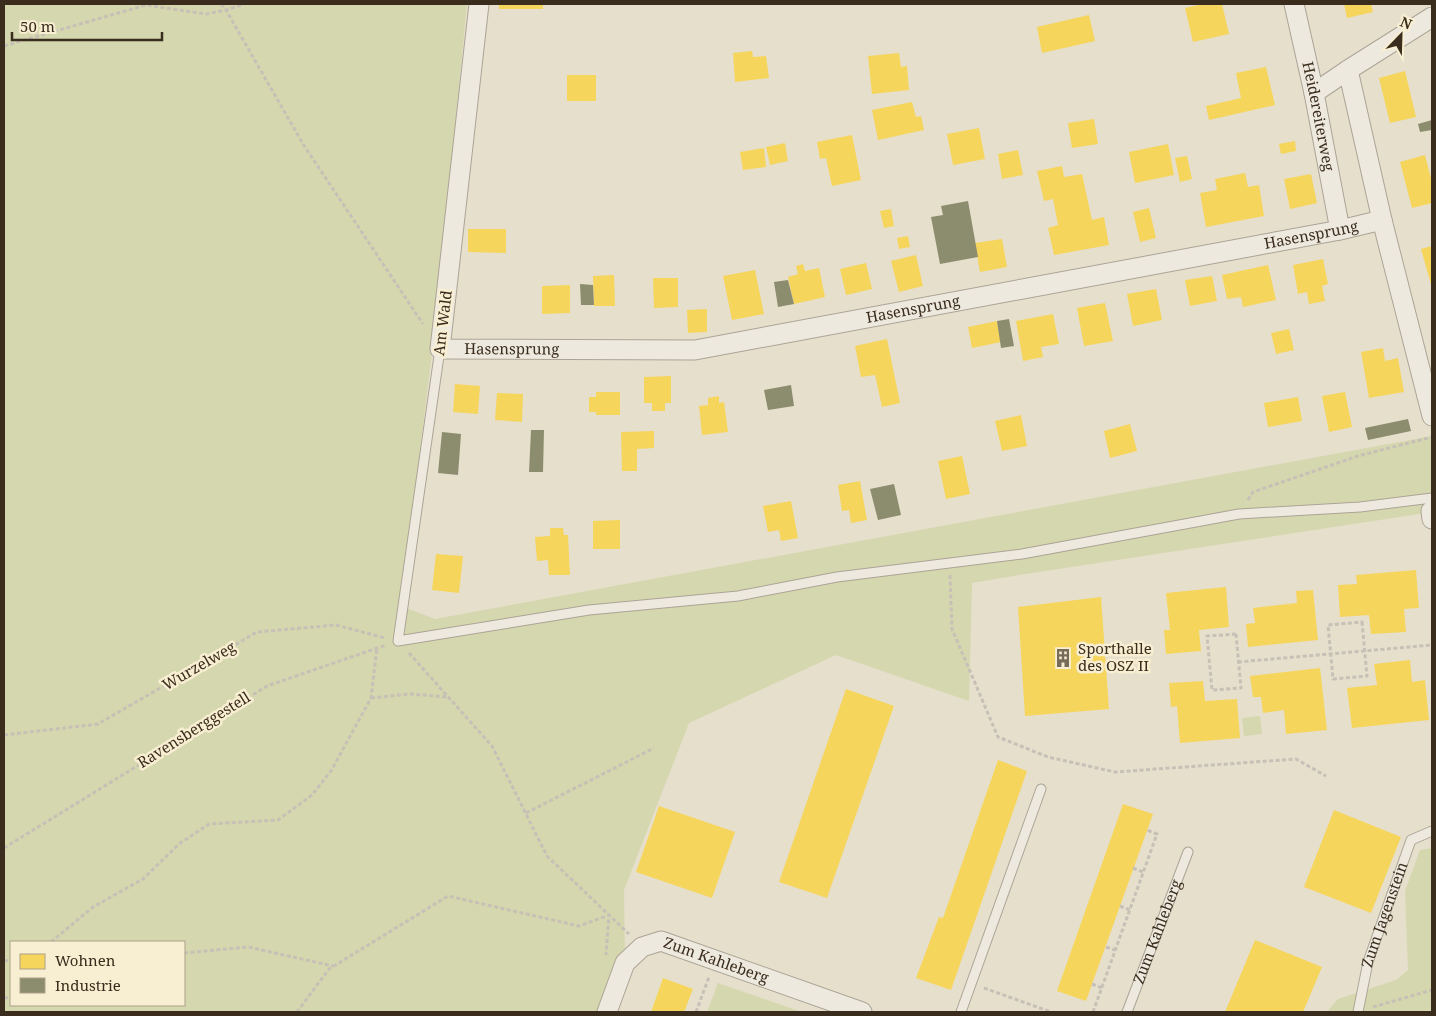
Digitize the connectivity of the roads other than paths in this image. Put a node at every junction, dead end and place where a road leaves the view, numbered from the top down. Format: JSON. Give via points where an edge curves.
{"nodes":[{"id":1,"x":479,"y":4,"type":"edge"},
{"id":2,"x":1294,"y":4,"type":"edge"},
{"id":3,"x":1432,"y":17,"type":"edge"},
{"id":4,"x":1348,"y":70,"type":"junction"},
{"id":5,"x":1314,"y":93,"type":"junction"},
{"id":6,"x":1382,"y":220,"type":"junction"},
{"id":7,"x":1340,"y":230,"type":"junction"},
{"id":8,"x":440,"y":349,"type":"junction"},
{"id":9,"x":1432,"y":416,"type":"edge"},
{"id":10,"x":1432,"y":509,"type":"edge"},
{"id":11,"x":1041,"y":789,"type":"dead end"},
{"id":12,"x":1432,"y":831,"type":"edge"},
{"id":13,"x":1188,"y":852,"type":"dead end"},
{"id":14,"x":607,"y":1012,"type":"edge"},
{"id":15,"x":862,"y":1012,"type":"edge"},
{"id":16,"x":961,"y":1012,"type":"edge"},
{"id":17,"x":1128,"y":1012,"type":"edge"},
{"id":18,"x":1358,"y":1012,"type":"edge"}],
"edges":[{"from":1,"to":8,"type":"street","name":"Am Wald"},
{"from":2,"to":5,"type":"street","name":"Heidereiterweg"},
{"from":3,"to":4,"type":"street"},
{"from":4,"to":5,"type":"street"},
{"from":4,"to":6,"type":"street"},
{"from":5,"to":7,"type":"street","name":"Heidereiterweg"},
{"from":6,"to":7,"type":"street","name":"Hasensprung"},
{"from":6,"to":9,"type":"street"},
{"from":7,"to":8,"type":"street","name":"Hasensprung","via":[[695,350]]},
{"from":8,"to":10,"type":"lane","name":"Am Wald","via":[[398,641],[589,610],[738,596],[837,578],[1022,554],[1239,514],[1360,507]]},
{"from":11,"to":16,"type":"lane"},
{"from":12,"to":18,"type":"lane","name":"Zum Jagenstein","via":[[1412,840],[1368,962]]},
{"from":13,"to":17,"type":"lane","name":"Zum Kahleberg"},
{"from":14,"to":15,"type":"street","name":"Zum Kahleberg","via":[[625,964],[642,947],[661,941]]}]}
